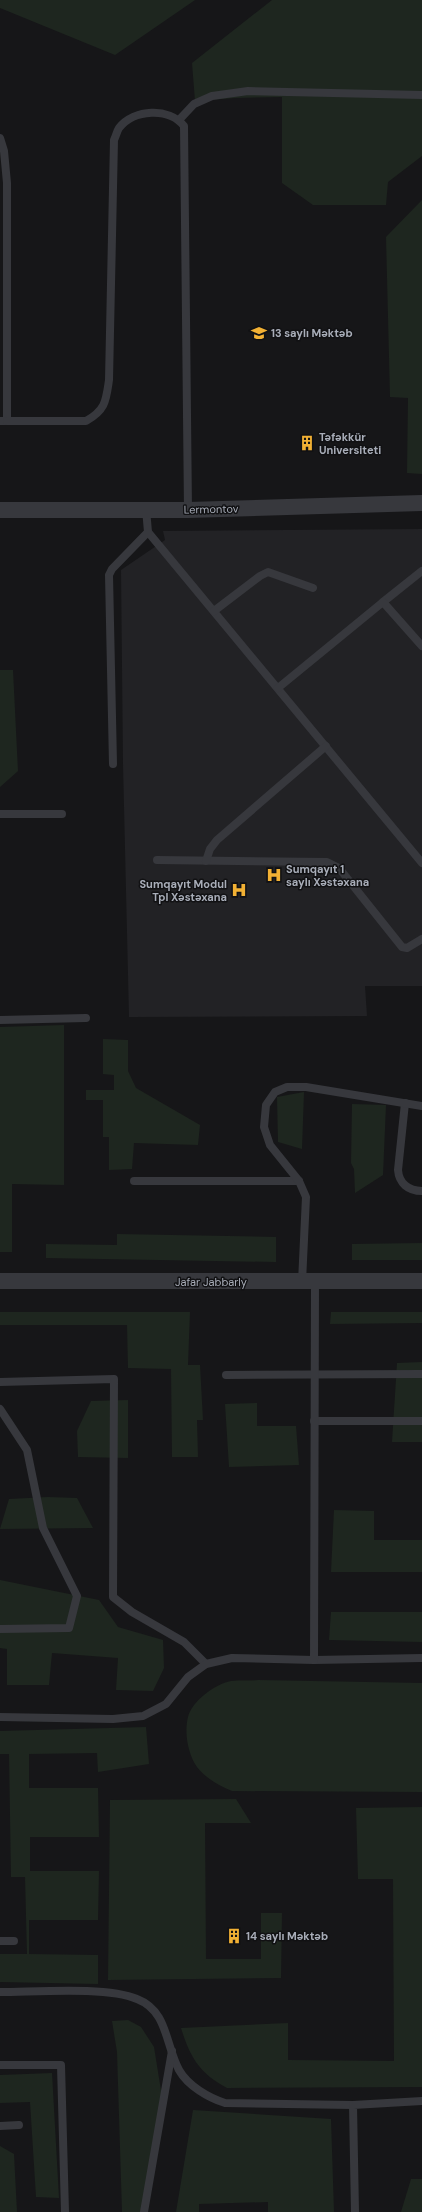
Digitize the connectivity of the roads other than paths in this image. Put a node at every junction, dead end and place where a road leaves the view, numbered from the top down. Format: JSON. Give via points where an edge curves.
{"nodes":[{"id":1,"x":422,"y":95,"type":"edge"},
{"id":2,"x":179,"y":120,"type":"junction"},
{"id":3,"x":0,"y":138,"type":"edge"},
{"id":4,"x":3,"y":184,"type":"edge"},
{"id":5,"x":3,"y":320,"type":"edge"},
{"id":6,"x":3,"y":421,"type":"edge"},
{"id":7,"x":422,"y":503,"type":"edge"},
{"id":8,"x":146,"y":509,"type":"junction"},
{"id":9,"x":0,"y":510,"type":"edge"},
{"id":10,"x":188,"y":510,"type":"junction"},
{"id":11,"x":148,"y":532,"type":"junction"},
{"id":12,"x":422,"y":571,"type":"edge"},
{"id":13,"x":313,"y":588,"type":"dead end"},
{"id":14,"x":383,"y":602,"type":"junction"},
{"id":15,"x":214,"y":611,"type":"junction"},
{"id":16,"x":422,"y":646,"type":"edge"},
{"id":17,"x":278,"y":688,"type":"junction"},
{"id":18,"x":326,"y":746,"type":"junction"},
{"id":19,"x":113,"y":764,"type":"dead end"},
{"id":20,"x":0,"y":814,"type":"edge"},
{"id":21,"x":62,"y":814,"type":"dead end"},
{"id":22,"x":157,"y":860,"type":"dead end"},
{"id":23,"x":206,"y":861,"type":"junction"},
{"id":24,"x":422,"y":863,"type":"edge"},
{"id":25,"x":422,"y":939,"type":"edge"},
{"id":26,"x":86,"y":1018,"type":"dead end"},
{"id":27,"x":0,"y":1020,"type":"edge"},
{"id":28,"x":405,"y":1103,"type":"junction"},
{"id":29,"x":422,"y":1106,"type":"edge"},
{"id":30,"x":134,"y":1181,"type":"dead end"},
{"id":31,"x":299,"y":1181,"type":"junction"},
{"id":32,"x":422,"y":1191,"type":"edge"},
{"id":33,"x":422,"y":1281,"type":"edge"},
{"id":34,"x":0,"y":1282,"type":"edge"},
{"id":35,"x":308,"y":1282,"type":"junction"},
{"id":36,"x":315,"y":1373,"type":"junction"},
{"id":37,"x":422,"y":1374,"type":"edge"},
{"id":38,"x":226,"y":1375,"type":"dead end"},
{"id":39,"x":0,"y":1382,"type":"edge"},
{"id":40,"x":0,"y":1409,"type":"edge"},
{"id":41,"x":314,"y":1421,"type":"junction"},
{"id":42,"x":422,"y":1421,"type":"edge"},
{"id":43,"x":0,"y":1630,"type":"edge"},
{"id":44,"x":422,"y":1658,"type":"edge"},
{"id":45,"x":314,"y":1660,"type":"junction"},
{"id":46,"x":206,"y":1664,"type":"junction"},
{"id":47,"x":0,"y":1717,"type":"edge"},
{"id":48,"x":0,"y":1941,"type":"edge"},
{"id":49,"x":14,"y":1941,"type":"dead end"},
{"id":50,"x":0,"y":1992,"type":"edge"},
{"id":51,"x":172,"y":2051,"type":"junction"},
{"id":52,"x":0,"y":2064,"type":"edge"},
{"id":53,"x":422,"y":2101,"type":"edge"},
{"id":54,"x":353,"y":2105,"type":"junction"},
{"id":55,"x":19,"y":2125,"type":"dead end"},
{"id":56,"x":0,"y":2126,"type":"edge"},
{"id":57,"x":65,"y":2212,"type":"edge"},
{"id":58,"x":144,"y":2212,"type":"edge"},
{"id":59,"x":355,"y":2212,"type":"edge"}],
"edges":[{"from":1,"to":2,"type":"lane","via":[[248,91],[212,96],[200,101]]},
{"from":2,"to":6,"type":"lane","via":[[172,115],[160,113],[143,114],[130,119],[119,128],[114,140],[109,380],[106,402],[98,415],[86,420]]},
{"from":2,"to":10,"type":"lane","via":[[184,126]]},
{"from":3,"to":4,"type":"lane","via":[[4,151]]},
{"from":4,"to":5,"type":"lane"},
{"from":5,"to":6,"type":"lane"},
{"from":7,"to":10,"type":"street","name":"Lermontov"},
{"from":8,"to":9,"type":"street","name":"Lermontov"},
{"from":8,"to":10,"type":"street","name":"Lermontov"},
{"from":8,"to":11,"type":"lane"},
{"from":11,"to":15,"type":"lane"},
{"from":11,"to":19,"type":"lane","via":[[109,575]]},
{"from":12,"to":14,"type":"lane"},
{"from":13,"to":15,"type":"lane","via":[[268,572]]},
{"from":14,"to":16,"type":"lane"},
{"from":14,"to":17,"type":"lane"},
{"from":15,"to":17,"type":"lane"},
{"from":17,"to":18,"type":"lane"},
{"from":18,"to":23,"type":"lane","via":[[217,840],[210,849]]},
{"from":18,"to":24,"type":"lane"},
{"from":20,"to":21,"type":"lane"},
{"from":22,"to":23,"type":"lane"},
{"from":23,"to":25,"type":"lane","via":[[332,863],[339,868],[402,947],[407,948]]},
{"from":26,"to":27,"type":"lane"},
{"from":28,"to":29,"type":"lane"},
{"from":28,"to":31,"type":"lane","via":[[306,1087],[287,1087],[275,1092],[266,1105],[264,1127],[270,1145]]},
{"from":28,"to":32,"type":"lane","via":[[399,1179],[405,1186]]},
{"from":30,"to":31,"type":"lane"},
{"from":31,"to":35,"type":"lane","via":[[306,1197]]},
{"from":33,"to":35,"type":"street","name":"Jafar Jabbarly"},
{"from":34,"to":35,"type":"street","name":"Jafar Jabbarly"},
{"from":35,"to":36,"type":"lane"},
{"from":36,"to":37,"type":"lane"},
{"from":36,"to":38,"type":"lane"},
{"from":36,"to":41,"type":"lane"},
{"from":39,"to":46,"type":"lane","via":[[114,1380],[113,1597],[132,1612],[184,1642]]},
{"from":40,"to":43,"type":"lane","via":[[27,1450],[43,1528],[77,1596],[69,1628]]},
{"from":41,"to":42,"type":"lane"},
{"from":41,"to":45,"type":"lane"},
{"from":44,"to":45,"type":"lane"},
{"from":45,"to":46,"type":"lane","via":[[232,1658]]},
{"from":46,"to":47,"type":"lane","via":[[188,1677],[166,1704],[143,1716],[113,1719]]},
{"from":48,"to":49,"type":"lane"},
{"from":50,"to":51,"type":"lane","via":[[114,1993],[137,1999],[155,2011],[166,2031]]},
{"from":51,"to":54,"type":"lane","via":[[179,2070],[193,2084],[209,2098],[225,2103]]},
{"from":51,"to":58,"type":"lane"},
{"from":52,"to":57,"type":"lane","via":[[61,2065]]},
{"from":53,"to":54,"type":"lane"},
{"from":54,"to":59,"type":"lane"},
{"from":55,"to":56,"type":"lane"}]}
